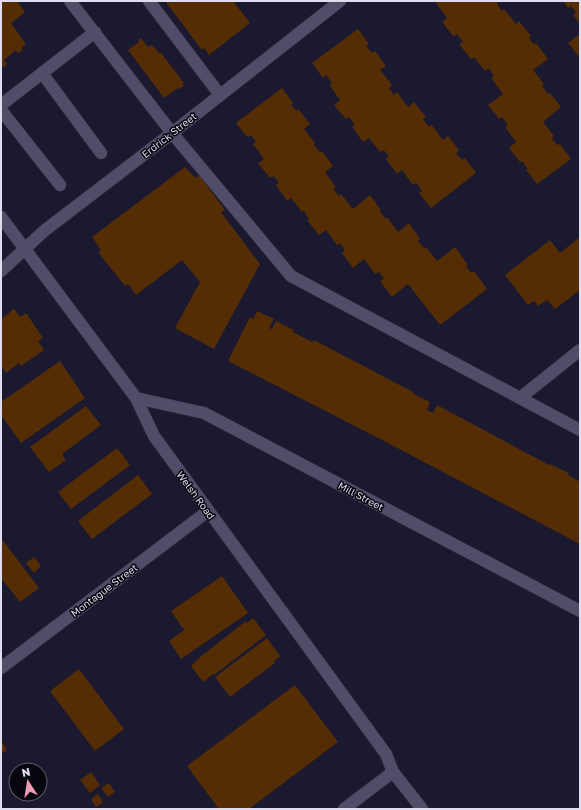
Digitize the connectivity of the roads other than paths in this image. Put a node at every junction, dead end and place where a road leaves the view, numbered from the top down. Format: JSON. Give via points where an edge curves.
{"nodes":[{"id":1,"x":70,"y":1,"type":"edge"},
{"id":2,"x":149,"y":1,"type":"edge"},
{"id":3,"x":340,"y":1,"type":"edge"},
{"id":4,"x":95,"y":32,"type":"junction"},
{"id":5,"x":42,"y":73,"type":"junction"},
{"id":6,"x":220,"y":95,"type":"junction"},
{"id":7,"x":1,"y":104,"type":"edge"},
{"id":8,"x":1,"y":110,"type":"edge"},
{"id":9,"x":172,"y":133,"type":"junction"},
{"id":10,"x":102,"y":153,"type":"dead end"},
{"id":11,"x":60,"y":185,"type":"dead end"},
{"id":12,"x":1,"y":218,"type":"edge"},
{"id":13,"x":24,"y":248,"type":"junction"},
{"id":14,"x":1,"y":270,"type":"edge"},
{"id":15,"x":580,"y":350,"type":"edge"},
{"id":16,"x":136,"y":398,"type":"junction"},
{"id":17,"x":520,"y":398,"type":"junction"},
{"id":18,"x":580,"y":430,"type":"edge"},
{"id":19,"x":208,"y":511,"type":"junction"},
{"id":20,"x":580,"y":611,"type":"edge"},
{"id":21,"x":1,"y":668,"type":"edge"},
{"id":22,"x":393,"y":772,"type":"junction"},
{"id":23,"x":344,"y":809,"type":"edge"},
{"id":24,"x":422,"y":809,"type":"edge"}],
"edges":[{"from":1,"to":4,"type":"street"},
{"from":2,"to":6,"type":"street"},
{"from":3,"to":6,"type":"street","name":"Erdrick Street"},
{"from":4,"to":5,"type":"street"},
{"from":4,"to":9,"type":"street"},
{"from":5,"to":7,"type":"street"},
{"from":5,"to":10,"type":"street"},
{"from":6,"to":9,"type":"street","name":"Erdrick Street"},
{"from":8,"to":11,"type":"street"},
{"from":9,"to":13,"type":"street","name":"Erdrick Street"},
{"from":9,"to":17,"type":"street","via":[[291,276]]},
{"from":12,"to":13,"type":"street","name":"Welsh Road"},
{"from":13,"to":14,"type":"street","name":"Erdrick Street"},
{"from":13,"to":16,"type":"street","name":"Welsh Road"},
{"from":15,"to":17,"type":"street"},
{"from":16,"to":19,"type":"street","name":"Welsh Road","via":[[154,436]]},
{"from":16,"to":20,"type":"street","name":"Mill Street","via":[[204,413]]},
{"from":17,"to":18,"type":"street"},
{"from":19,"to":21,"type":"street","name":"Montague Street"},
{"from":19,"to":22,"type":"street","name":"Welsh Road","via":[[386,754]]},
{"from":22,"to":23,"type":"street"},
{"from":22,"to":24,"type":"street","name":"Welsh Road"}]}
